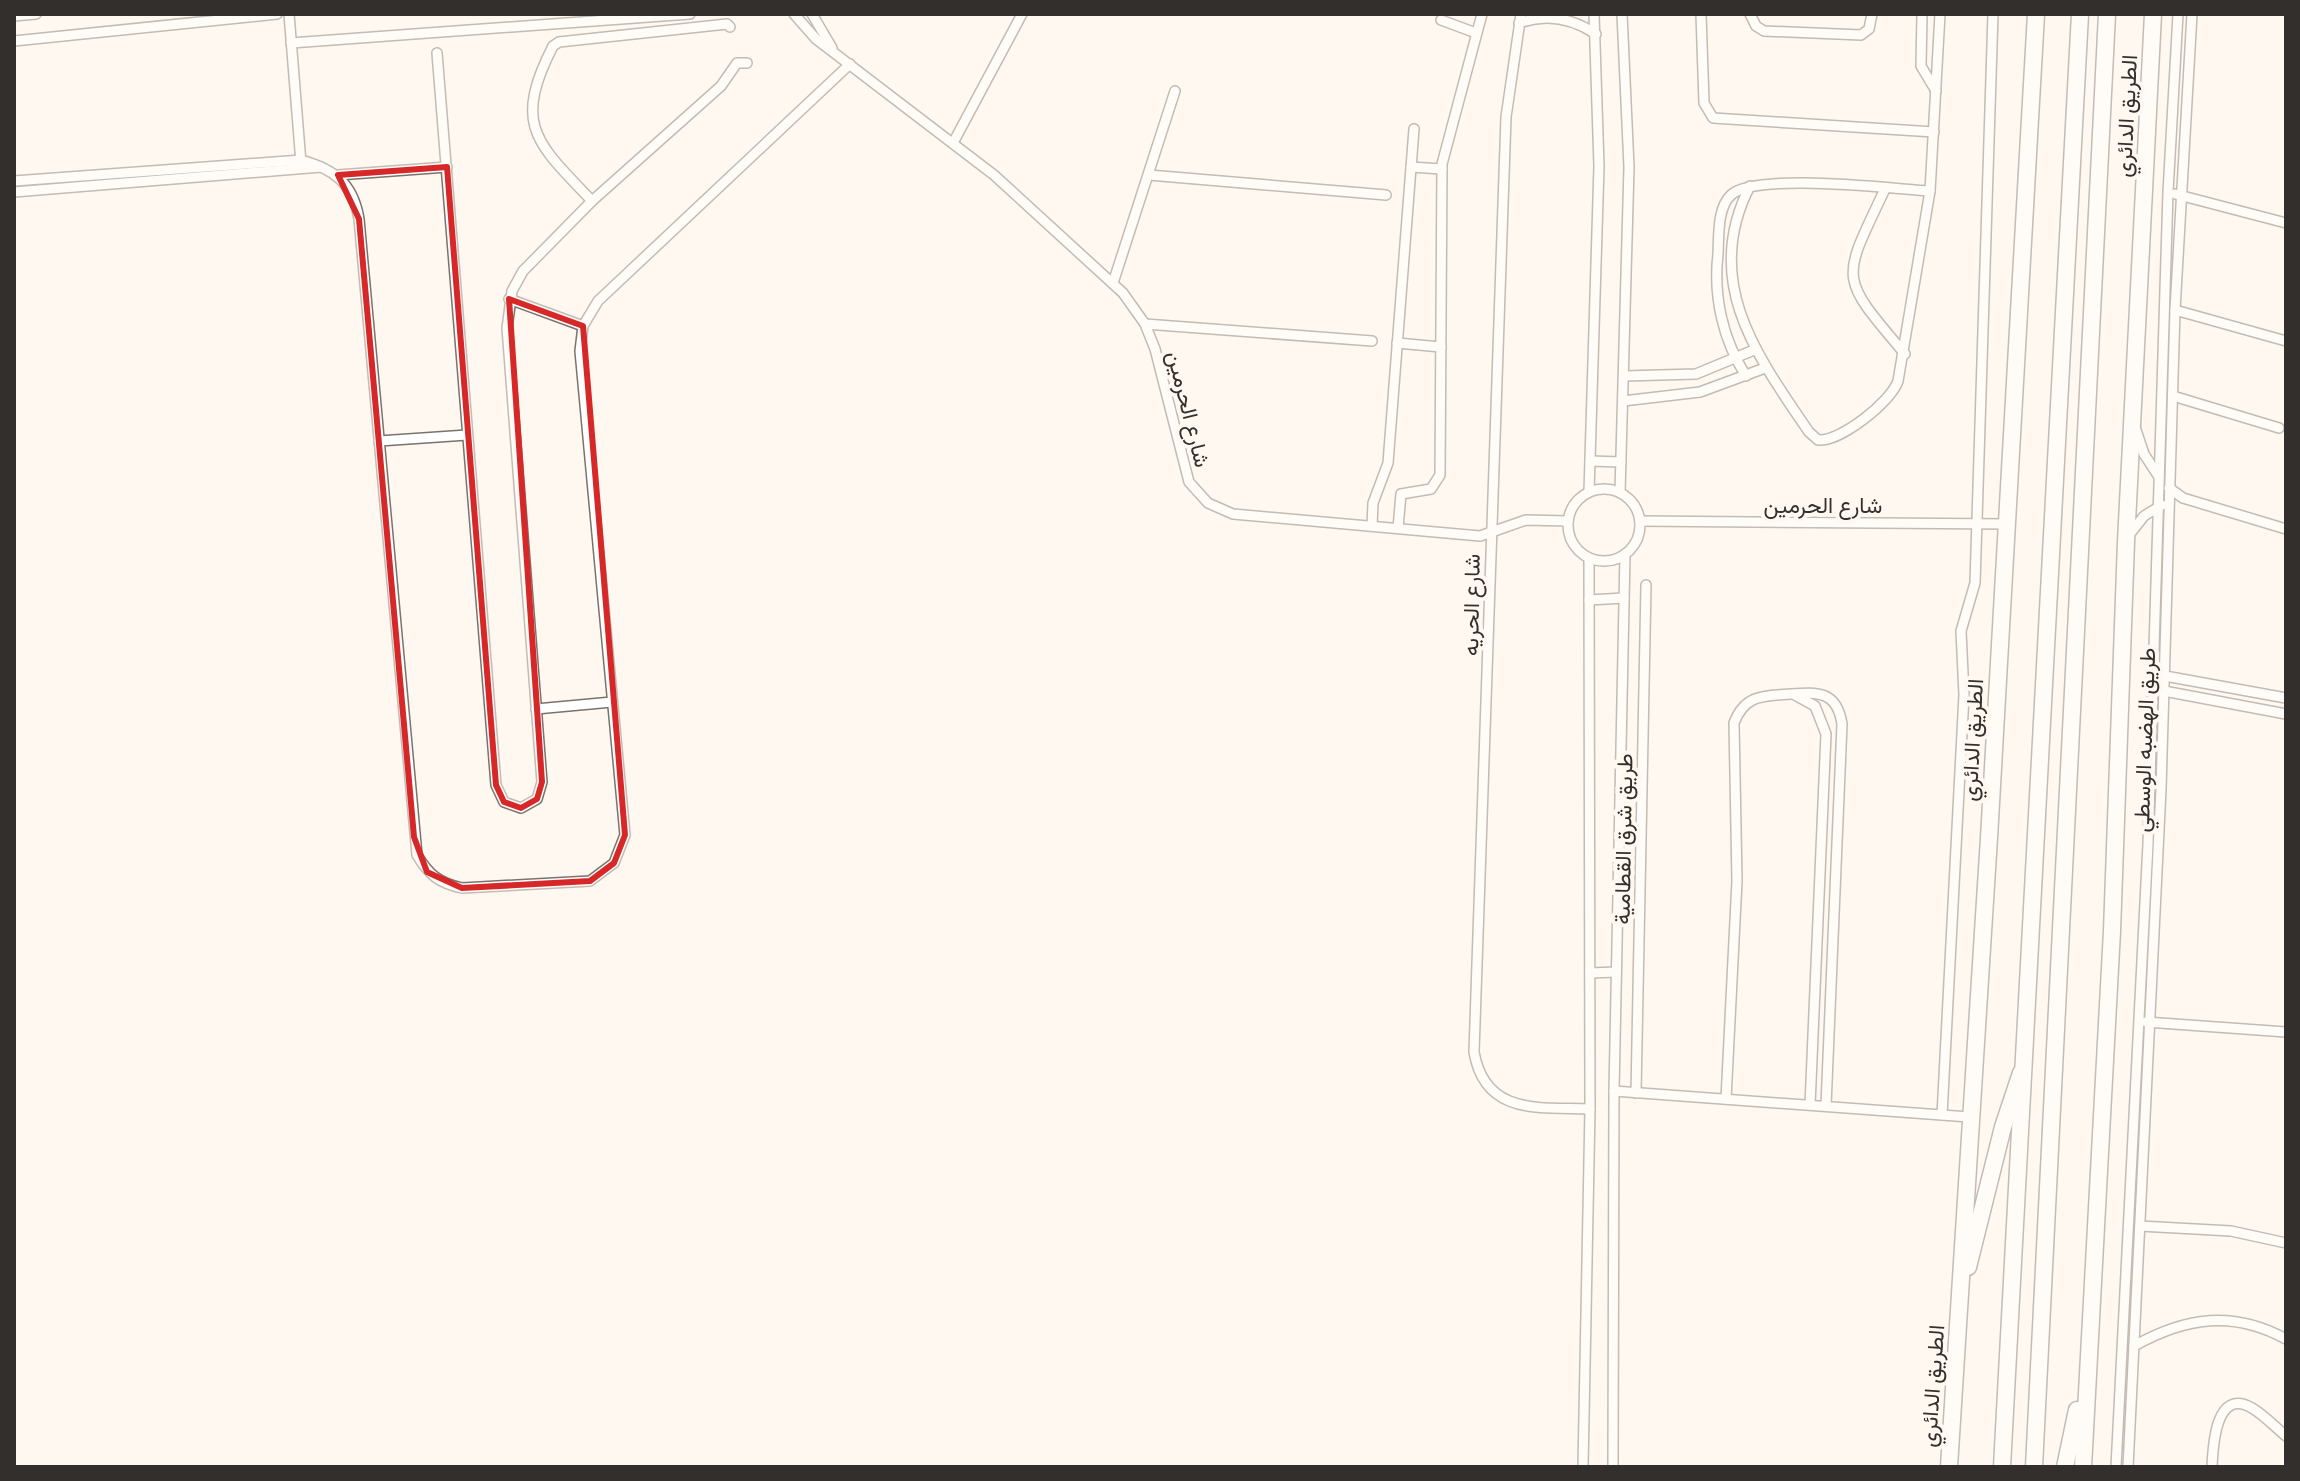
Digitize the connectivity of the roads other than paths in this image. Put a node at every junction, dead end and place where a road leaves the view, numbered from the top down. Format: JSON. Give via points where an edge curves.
{"nodes":[{"id":1,"x":36,"y":14,"type":"edge"},
{"id":2,"x":277,"y":14,"type":"edge"},
{"id":3,"x":289,"y":14,"type":"edge"},
{"id":4,"x":690,"y":14,"type":"edge"},
{"id":5,"x":794,"y":14,"type":"edge"},
{"id":6,"x":812,"y":14,"type":"edge"},
{"id":7,"x":1022,"y":14,"type":"edge"},
{"id":8,"x":1482,"y":14,"type":"edge"},
{"id":9,"x":1594,"y":14,"type":"edge"},
{"id":10,"x":1622,"y":14,"type":"edge"},
{"id":11,"x":1701,"y":14,"type":"edge"},
{"id":12,"x":1750,"y":14,"type":"edge"},
{"id":13,"x":1872,"y":14,"type":"edge"},
{"id":14,"x":1922,"y":14,"type":"edge"},
{"id":15,"x":1940,"y":14,"type":"edge"},
{"id":16,"x":1993,"y":14,"type":"edge"},
{"id":17,"x":2036,"y":14,"type":"edge"},
{"id":18,"x":2080,"y":14,"type":"edge"},
{"id":19,"x":2107,"y":14,"type":"edge"},
{"id":20,"x":2153,"y":14,"type":"edge"},
{"id":21,"x":2178,"y":14,"type":"edge"},
{"id":22,"x":2192,"y":14,"type":"edge"},
{"id":23,"x":14,"y":16,"type":"edge"},
{"id":24,"x":1520,"y":18,"type":"edge"},
{"id":25,"x":627,"y":19,"type":"junction"},
{"id":26,"x":1441,"y":20,"type":"dead end"},
{"id":27,"x":608,"y":21,"type":"junction"},
{"id":28,"x":730,"y":27,"type":"dead end"},
{"id":29,"x":1476,"y":33,"type":"junction"},
{"id":30,"x":1596,"y":34,"type":"junction"},
{"id":31,"x":629,"y":35,"type":"junction"},
{"id":32,"x":608,"y":37,"type":"junction"},
{"id":33,"x":14,"y":41,"type":"edge"},
{"id":34,"x":291,"y":43,"type":"junction"},
{"id":35,"x":832,"y":48,"type":"junction"},
{"id":36,"x":437,"y":53,"type":"dead end"},
{"id":37,"x":747,"y":63,"type":"dead end"},
{"id":38,"x":850,"y":64,"type":"junction"},
{"id":39,"x":1175,"y":91,"type":"dead end"},
{"id":40,"x":1936,"y":91,"type":"junction"},
{"id":41,"x":1414,"y":129,"type":"dead end"},
{"id":42,"x":1934,"y":132,"type":"junction"},
{"id":43,"x":953,"y":143,"type":"junction"},
{"id":44,"x":301,"y":165,"type":"junction"},
{"id":45,"x":447,"y":167,"type":"junction"},
{"id":46,"x":1411,"y":167,"type":"junction"},
{"id":47,"x":1442,"y":169,"type":"junction"},
{"id":48,"x":338,"y":175,"type":"junction"},
{"id":49,"x":1149,"y":175,"type":"junction"},
{"id":50,"x":14,"y":181,"type":"edge"},
{"id":51,"x":1750,"y":186,"type":"junction"},
{"id":52,"x":1885,"y":189,"type":"junction"},
{"id":53,"x":1930,"y":191,"type":"junction"},
{"id":54,"x":14,"y":192,"type":"edge"},
{"id":55,"x":2168,"y":192,"type":"junction"},
{"id":56,"x":1386,"y":195,"type":"dead end"},
{"id":57,"x":2180,"y":195,"type":"junction"},
{"id":58,"x":592,"y":201,"type":"junction"},
{"id":59,"x":2286,"y":223,"type":"edge"},
{"id":60,"x":1716,"y":264,"type":"junction"},
{"id":61,"x":1732,"y":265,"type":"junction"},
{"id":62,"x":1113,"y":283,"type":"junction"},
{"id":63,"x":509,"y":299,"type":"junction"},
{"id":64,"x":2175,"y":310,"type":"junction"},
{"id":65,"x":1145,"y":324,"type":"junction"},
{"id":66,"x":583,"y":326,"type":"junction"},
{"id":67,"x":1372,"y":341,"type":"dead end"},
{"id":68,"x":2286,"y":341,"type":"edge"},
{"id":69,"x":1397,"y":343,"type":"junction"},
{"id":70,"x":1441,"y":347,"type":"junction"},
{"id":71,"x":1754,"y":350,"type":"junction"},
{"id":72,"x":1905,"y":354,"type":"junction"},
{"id":73,"x":1735,"y":359,"type":"junction"},
{"id":74,"x":1765,"y":368,"type":"junction"},
{"id":75,"x":1624,"y":376,"type":"junction"},
{"id":76,"x":1746,"y":376,"type":"junction"},
{"id":77,"x":2173,"y":396,"type":"junction"},
{"id":78,"x":1623,"y":401,"type":"junction"},
{"id":79,"x":2134,"y":414,"type":"junction"},
{"id":80,"x":2279,"y":428,"type":"dead end"},
{"id":81,"x":467,"y":435,"type":"junction"},
{"id":82,"x":379,"y":441,"type":"junction"},
{"id":83,"x":1590,"y":461,"type":"junction"},
{"id":84,"x":1621,"y":462,"type":"junction"},
{"id":85,"x":2158,"y":476,"type":"junction"},
{"id":86,"x":2171,"y":489,"type":"junction"},
{"id":87,"x":1589,"y":492,"type":"junction"},
{"id":88,"x":1620,"y":492,"type":"junction"},
{"id":89,"x":2183,"y":498,"type":"junction"},
{"id":90,"x":2170,"y":501,"type":"junction"},
{"id":91,"x":2157,"y":507,"type":"junction"},
{"id":92,"x":1568,"y":521,"type":"junction"},
{"id":93,"x":1640,"y":521,"type":"junction"},
{"id":94,"x":1975,"y":524,"type":"junction"},
{"id":95,"x":2006,"y":524,"type":"junction"},
{"id":96,"x":1372,"y":526,"type":"junction"},
{"id":97,"x":1398,"y":528,"type":"junction"},
{"id":98,"x":2286,"y":529,"type":"edge"},
{"id":99,"x":1490,"y":534,"type":"junction"},
{"id":100,"x":2126,"y":542,"type":"junction"},
{"id":101,"x":1625,"y":554,"type":"junction"},
{"id":102,"x":1589,"y":558,"type":"junction"},
{"id":103,"x":1646,"y":585,"type":"dead end"},
{"id":104,"x":1624,"y":598,"type":"junction"},
{"id":105,"x":1589,"y":600,"type":"junction"},
{"id":106,"x":2165,"y":676,"type":"junction"},
{"id":107,"x":2164,"y":691,"type":"junction"},
{"id":108,"x":1792,"y":694,"type":"junction"},
{"id":109,"x":2271,"y":696,"type":"junction"},
{"id":110,"x":2286,"y":698,"type":"edge"},
{"id":111,"x":612,"y":702,"type":"junction"},
{"id":112,"x":536,"y":709,"type":"junction"},
{"id":113,"x":2268,"y":710,"type":"junction"},
{"id":114,"x":2286,"y":714,"type":"edge"},
{"id":115,"x":1826,"y":750,"type":"junction"},
{"id":116,"x":1842,"y":750,"type":"junction"},
{"id":117,"x":1820,"y":892,"type":"junction"},
{"id":118,"x":1836,"y":893,"type":"junction"},
{"id":119,"x":1616,"y":972,"type":"junction"},
{"id":120,"x":1590,"y":973,"type":"junction"},
{"id":121,"x":1814,"y":1015,"type":"junction"},
{"id":122,"x":1830,"y":1016,"type":"junction"},
{"id":123,"x":2139,"y":1021,"type":"junction"},
{"id":124,"x":2151,"y":1022,"type":"junction"},
{"id":125,"x":2286,"y":1032,"type":"edge"},
{"id":126,"x":2026,"y":1060,"type":"junction"},
{"id":127,"x":1614,"y":1091,"type":"junction"},
{"id":128,"x":1636,"y":1093,"type":"junction"},
{"id":129,"x":1726,"y":1099,"type":"junction"},
{"id":130,"x":1810,"y":1105,"type":"junction"},
{"id":131,"x":1826,"y":1106,"type":"junction"},
{"id":132,"x":1590,"y":1109,"type":"junction"},
{"id":133,"x":1942,"y":1115,"type":"junction"},
{"id":134,"x":1969,"y":1117,"type":"junction"},
{"id":135,"x":2140,"y":1226,"type":"junction"},
{"id":136,"x":2286,"y":1243,"type":"edge"},
{"id":137,"x":2125,"y":1280,"type":"junction"},
{"id":138,"x":2137,"y":1281,"type":"junction"},
{"id":139,"x":1959,"y":1298,"type":"junction"},
{"id":140,"x":2286,"y":1339,"type":"edge"},
{"id":141,"x":2134,"y":1346,"type":"junction"},
{"id":142,"x":2087,"y":1368,"type":"junction"},
{"id":143,"x":2286,"y":1436,"type":"edge"},
{"id":144,"x":1583,"y":1467,"type":"edge"},
{"id":145,"x":1613,"y":1467,"type":"edge"},
{"id":146,"x":1949,"y":1467,"type":"edge"},
{"id":147,"x":2002,"y":1467,"type":"edge"},
{"id":148,"x":2034,"y":1467,"type":"edge"},
{"id":149,"x":2065,"y":1467,"type":"edge"},
{"id":150,"x":2083,"y":1467,"type":"edge"},
{"id":151,"x":2116,"y":1467,"type":"edge"},
{"id":152,"x":2128,"y":1467,"type":"edge"},
{"id":153,"x":2212,"y":1467,"type":"edge"}],
"edges":[{"from":1,"to":23,"type":"street"},
{"from":2,"to":33,"type":"street"},
{"from":3,"to":34,"type":"street"},
{"from":4,"to":25,"type":"street"},
{"from":5,"to":35,"type":"street","name":"شارع الحرمين"},
{"from":6,"to":35,"type":"street","name":"شارع الحرمين"},
{"from":7,"to":43,"type":"street"},
{"from":8,"to":29,"type":"street"},
{"from":9,"to":30,"type":"street"},
{"from":10,"to":75,"type":"street","via":[[1629,167]]},
{"from":11,"to":42,"type":"street","via":[[1704,103],[1713,118]]},
{"from":12,"to":13,"type":"street","via":[[1764,31],[1861,35],[1869,29]]},
{"from":14,"to":40,"type":"street","via":[[1922,70]]},
{"from":15,"to":40,"type":"street"},
{"from":16,"to":94,"type":"street"},
{"from":17,"to":95,"type":"highway","name":"الطريق الدائري"},
{"from":18,"to":126,"type":"highway"},
{"from":19,"to":148,"type":"highway","name":"الطريق الدائري"},
{"from":20,"to":79,"type":"highway","name":"الطريق الدائري"},
{"from":21,"to":55,"type":"street","name":"طريق الهضبه الوسطي"},
{"from":22,"to":57,"type":"street","name":"طريق الهضبه الوسطي"},
{"from":24,"to":30,"type":"street","via":[[1554,18]]},
{"from":24,"to":99,"type":"street","name":"شارع الحريه","via":[[1506,117]]},
{"from":25,"to":27,"type":"street"},
{"from":25,"to":31,"type":"street"},
{"from":26,"to":29,"type":"street"},
{"from":27,"to":32,"type":"street"},
{"from":27,"to":34,"type":"street"},
{"from":28,"to":31,"type":"street"},
{"from":29,"to":47,"type":"street"},
{"from":30,"to":83,"type":"street","via":[[1599,166]]},
{"from":31,"to":32,"type":"street"},
{"from":32,"to":58,"type":"street","via":[[554,44],[532,96],[538,139]]},
{"from":34,"to":44,"type":"street"},
{"from":35,"to":38,"type":"street","name":"شارع الحرمين"},
{"from":36,"to":45,"type":"street"},
{"from":37,"to":58,"type":"street","via":[[737,63],[721,86]]},
{"from":38,"to":43,"type":"street","name":"شارع الحرمين"},
{"from":38,"to":66,"type":"street","via":[[598,301]]},
{"from":39,"to":49,"type":"street"},
{"from":40,"to":42,"type":"street"},
{"from":41,"to":46,"type":"street"},
{"from":42,"to":53,"type":"street"},
{"from":43,"to":62,"type":"street","name":"شارع الحرمين"},
{"from":44,"to":48,"type":"street","via":[[325,167]]},
{"from":44,"to":50,"type":"street"},
{"from":44,"to":54,"type":"street"},
{"from":45,"to":48,"type":"street"},
{"from":45,"to":81,"type":"street"},
{"from":46,"to":47,"type":"street"},
{"from":46,"to":69,"type":"street"},
{"from":47,"to":70,"type":"street"},
{"from":48,"to":82,"type":"street","via":[[349,188],[359,219]]},
{"from":49,"to":56,"type":"street"},
{"from":49,"to":62,"type":"street"},
{"from":51,"to":52,"type":"street"},
{"from":51,"to":60,"type":"street","via":[[1734,192],[1723,207]]},
{"from":51,"to":61,"type":"street","via":[[1736,219]]},
{"from":52,"to":53,"type":"street"},
{"from":52,"to":72,"type":"street","via":[[1855,252],[1852,276],[1859,299]]},
{"from":53,"to":72,"type":"street"},
{"from":55,"to":57,"type":"street"},
{"from":55,"to":85,"type":"street","name":"طريق الهضبه الوسطي"},
{"from":57,"to":59,"type":"street"},
{"from":57,"to":64,"type":"street","name":"طريق الهضبه الوسطي"},
{"from":58,"to":63,"type":"street","via":[[523,271]]},
{"from":60,"to":61,"type":"street"},
{"from":60,"to":73,"type":"street","via":[[1722,322]]},
{"from":61,"to":71,"type":"street","via":[[1735,300]]},
{"from":62,"to":65,"type":"street","name":"شارع الحرمين"},
{"from":63,"to":66,"type":"street"},
{"from":63,"to":112,"type":"street"},
{"from":64,"to":68,"type":"street"},
{"from":64,"to":77,"type":"street","name":"طريق الهضبه الوسطي"},
{"from":65,"to":67,"type":"street"},
{"from":65,"to":96,"type":"street","name":"شارع الحرمين","via":[[1172,402],[1184,469],[1208,503],[1233,514]]},
{"from":66,"to":111,"type":"street","via":[[580,351]]},
{"from":69,"to":70,"type":"street"},
{"from":69,"to":96,"type":"street","via":[[1388,463],[1373,503]]},
{"from":70,"to":97,"type":"street","via":[[1440,479],[1427,490],[1401,494]]},
{"from":71,"to":73,"type":"street"},
{"from":71,"to":74,"type":"street"},
{"from":72,"to":74,"type":"street","via":[[1891,397],[1826,440],[1809,432]]},
{"from":73,"to":75,"type":"street","via":[[1683,376]]},
{"from":73,"to":76,"type":"street"},
{"from":74,"to":76,"type":"street"},
{"from":75,"to":78,"type":"street"},
{"from":76,"to":78,"type":"street","via":[[1687,395]]},
{"from":77,"to":80,"type":"street"},
{"from":77,"to":86,"type":"street","name":"طريق الهضبه الوسطي"},
{"from":78,"to":84,"type":"street"},
{"from":79,"to":85,"type":"street","via":[[2139,441]]},
{"from":79,"to":100,"type":"highway","name":"الطريق الدائري"},
{"from":81,"to":82,"type":"street"},
{"from":81,"to":112,"type":"street","via":[[496,785],[512,806],[530,805],[541,791]]},
{"from":82,"to":111,"type":"street","via":[[414,837],[427,872],[443,884],[462,888],[590,881],[604,874],[622,850],[625,835]]},
{"from":83,"to":84,"type":"street"},
{"from":83,"to":87,"type":"street"},
{"from":84,"to":88,"type":"street"},
{"from":85,"to":86,"type":"street"},
{"from":85,"to":91,"type":"street","name":"طريق الهضبه الوسطي"},
{"from":86,"to":89,"type":"street"},
{"from":86,"to":90,"type":"street","name":"طريق الهضبه الوسطي"},
{"from":87,"to":88,"type":"street"},
{"from":87,"to":92,"type":"street","via":[[1574,503]]},
{"from":88,"to":93,"type":"street","via":[[1634,504]]},
{"from":89,"to":90,"type":"street"},
{"from":89,"to":98,"type":"street"},
{"from":90,"to":91,"type":"street"},
{"from":90,"to":106,"type":"street","name":"طريق الهضبه الوسطي"},
{"from":91,"to":100,"type":"street"},
{"from":91,"to":123,"type":"street","name":"طريق الهضبه الوسطي"},
{"from":92,"to":99,"type":"street","name":"شارع الحرمين","via":[[1526,520]]},
{"from":92,"to":102,"type":"street","via":[[1572,543]]},
{"from":93,"to":94,"type":"street","name":"شارع الحرمين"},
{"from":93,"to":101,"type":"street","via":[[1637,540]]},
{"from":94,"to":95,"type":"street","name":"شارع الحرمين"},
{"from":94,"to":133,"type":"street","via":[[1974,590],[1961,631],[1964,695]]},
{"from":95,"to":134,"type":"highway","name":"الطريق الدائري"},
{"from":96,"to":97,"type":"street","name":"شارع الحرمين"},
{"from":97,"to":99,"type":"street","name":"شارع الحرمين"},
{"from":99,"to":132,"type":"street","name":"شارع الحريه","via":[[1475,1061],[1487,1085],[1515,1105]]},
{"from":100,"to":142,"type":"highway","name":"الطريق الدائري","via":[[2112,931]]},
{"from":101,"to":102,"type":"street","via":[[1607,561]]},
{"from":101,"to":104,"type":"street"},
{"from":102,"to":105,"type":"street"},
{"from":103,"to":128,"type":"street","name":"طريق شرق القطامية"},
{"from":104,"to":105,"type":"street"},
{"from":104,"to":119,"type":"street"},
{"from":105,"to":120,"type":"street"},
{"from":106,"to":107,"type":"street","name":"طريق الهضبه الوسطي"},
{"from":106,"to":109,"type":"street"},
{"from":107,"to":113,"type":"street"},
{"from":107,"to":124,"type":"street","name":"طريق الهضبه الوسطي"},
{"from":108,"to":115,"type":"street","via":[[1809,700],[1819,712]]},
{"from":108,"to":116,"type":"street","via":[[1821,692],[1833,700],[1841,719]]},
{"from":108,"to":129,"type":"street","via":[[1755,697],[1734,723],[1737,881]]},
{"from":109,"to":110,"type":"street"},
{"from":109,"to":113,"type":"street"},
{"from":111,"to":112,"type":"street"},
{"from":113,"to":114,"type":"street"},
{"from":115,"to":116,"type":"street"},
{"from":115,"to":117,"type":"street"},
{"from":116,"to":118,"type":"street"},
{"from":117,"to":118,"type":"street"},
{"from":117,"to":121,"type":"street"},
{"from":118,"to":122,"type":"street"},
{"from":119,"to":120,"type":"street"},
{"from":119,"to":127,"type":"street"},
{"from":120,"to":132,"type":"street"},
{"from":121,"to":122,"type":"street"},
{"from":121,"to":130,"type":"street"},
{"from":122,"to":131,"type":"street"},
{"from":123,"to":124,"type":"street"},
{"from":123,"to":137,"type":"street","name":"طريق الهضبه الوسطي"},
{"from":124,"to":125,"type":"street"},
{"from":124,"to":135,"type":"street","name":"طريق الهضبه الوسطي"},
{"from":126,"to":139,"type":"highway"},
{"from":126,"to":147,"type":"highway"},
{"from":127,"to":128,"type":"street"},
{"from":127,"to":145,"type":"street"},
{"from":128,"to":129,"type":"street"},
{"from":129,"to":130,"type":"street"},
{"from":130,"to":131,"type":"street"},
{"from":131,"to":133,"type":"street"},
{"from":132,"to":144,"type":"street"},
{"from":133,"to":134,"type":"street"},
{"from":134,"to":139,"type":"highway","name":"الطريق الدائري"},
{"from":135,"to":136,"type":"street","via":[[2247,1232]]},
{"from":135,"to":138,"type":"street","name":"طريق الهضبه الوسطي"},
{"from":137,"to":138,"type":"street"},
{"from":137,"to":151,"type":"street","name":"طريق الهضبه الوسطي"},
{"from":138,"to":141,"type":"street","name":"طريق الهضبه الوسطي"},
{"from":139,"to":146,"type":"highway","name":"الطريق الدائري"},
{"from":140,"to":141,"type":"street","via":[[2221,1318],[2175,1325]]},
{"from":141,"to":152,"type":"street","name":"طريق الهضبه الوسطي"},
{"from":142,"to":149,"type":"highway"},
{"from":142,"to":150,"type":"highway","name":"الطريق الدائري"},
{"from":143,"to":153,"type":"street","via":[[2250,1407],[2232,1407],[2214,1427]]}]}
